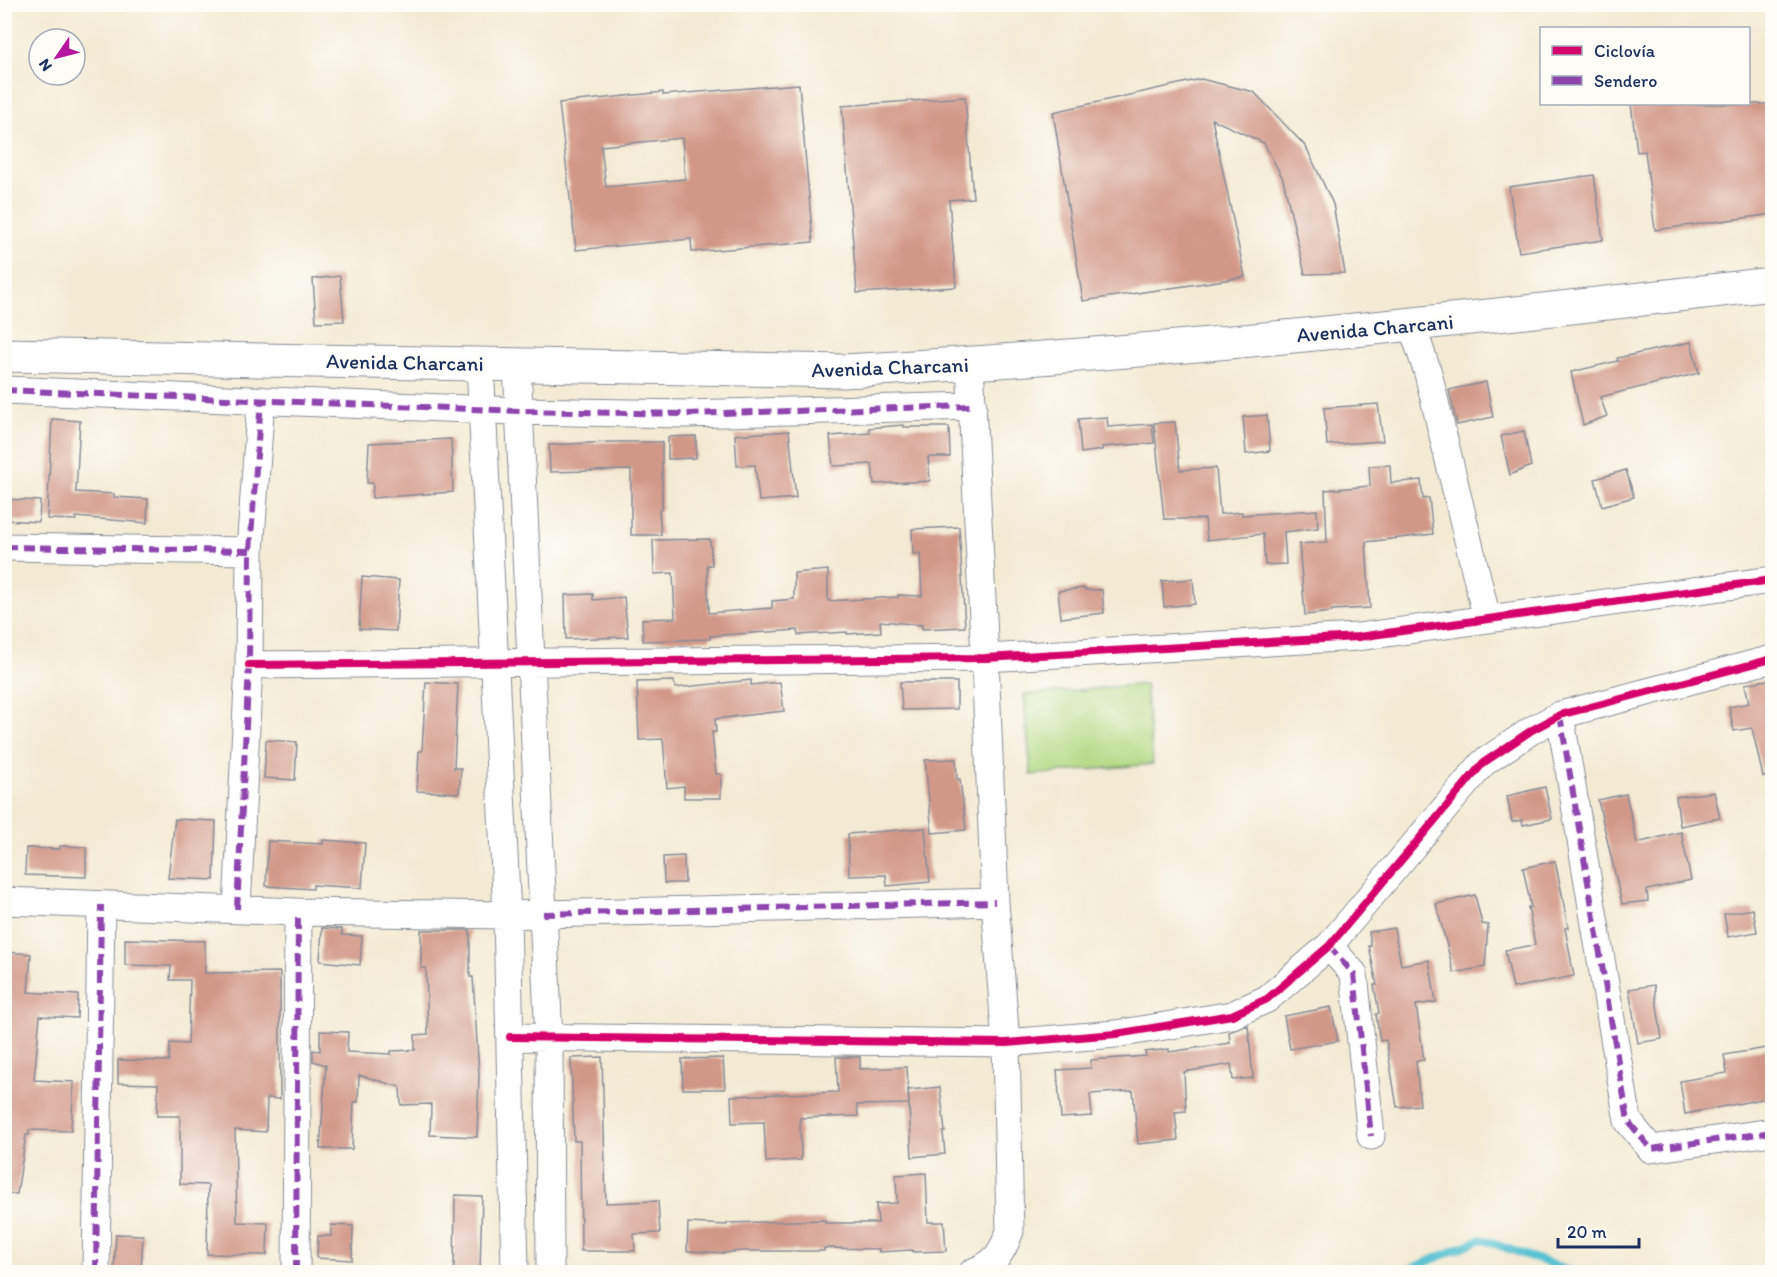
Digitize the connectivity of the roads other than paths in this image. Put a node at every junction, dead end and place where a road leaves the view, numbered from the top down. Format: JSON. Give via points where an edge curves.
{"nodes":[{"id":1,"x":1773,"y":284,"type":"edge"},
{"id":2,"x":1412,"y":326,"type":"junction"},
{"id":3,"x":4,"y":355,"type":"edge"},
{"id":4,"x":480,"y":363,"type":"junction"},
{"id":5,"x":970,"y":364,"type":"junction"},
{"id":6,"x":517,"y":365,"type":"junction"},
{"id":7,"x":4,"y":390,"type":"edge"},
{"id":8,"x":261,"y":400,"type":"junction"},
{"id":9,"x":973,"y":406,"type":"junction"},
{"id":10,"x":484,"y":410,"type":"junction"},
{"id":11,"x":519,"y":411,"type":"junction"},
{"id":12,"x":4,"y":547,"type":"edge"},
{"id":13,"x":250,"y":551,"type":"junction"},
{"id":14,"x":1773,"y":580,"type":"edge"},
{"id":15,"x":1487,"y":619,"type":"junction"},
{"id":16,"x":986,"y":658,"type":"junction"},
{"id":17,"x":1773,"y":659,"type":"edge"},
{"id":18,"x":495,"y":662,"type":"junction"},
{"id":19,"x":531,"y":662,"type":"junction"},
{"id":20,"x":249,"y":665,"type":"junction"},
{"id":21,"x":1560,"y":716,"type":"junction"},
{"id":22,"x":4,"y":901,"type":"edge"},
{"id":23,"x":995,"y":902,"type":"junction"},
{"id":24,"x":101,"y":905,"type":"junction"},
{"id":25,"x":237,"y":909,"type":"junction"},
{"id":26,"x":298,"y":912,"type":"junction"},
{"id":27,"x":507,"y":915,"type":"junction"},
{"id":28,"x":543,"y":915,"type":"junction"},
{"id":29,"x":1329,"y":946,"type":"junction"},
{"id":30,"x":510,"y":1037,"type":"junction"},
{"id":31,"x":549,"y":1039,"type":"junction"},
{"id":32,"x":1006,"y":1043,"type":"junction"},
{"id":33,"x":1773,"y":1132,"type":"edge"},
{"id":34,"x":1371,"y":1136,"type":"dead end"},
{"id":35,"x":96,"y":1272,"type":"edge"},
{"id":36,"x":296,"y":1272,"type":"edge"},
{"id":37,"x":515,"y":1272,"type":"edge"},
{"id":38,"x":550,"y":1272,"type":"edge"},
{"id":39,"x":974,"y":1272,"type":"edge"}],
"edges":[{"from":1,"to":2,"type":"main road","name":"Avenida Charcani"},
{"from":2,"to":5,"type":"main road","name":"Avenida Charcani"},
{"from":2,"to":15,"type":"street","via":[[1428,373]]},
{"from":3,"to":4,"type":"main road","name":"Avenida Charcani"},
{"from":4,"to":6,"type":"main road","name":"Avenida Charcani"},
{"from":4,"to":10,"type":"street"},
{"from":5,"to":6,"type":"main road","name":"Avenida Charcani","via":[[844,371]]},
{"from":5,"to":9,"type":"street"},
{"from":6,"to":11,"type":"street"},
{"from":7,"to":8,"type":"street"},
{"from":8,"to":10,"type":"street"},
{"from":8,"to":13,"type":"street"},
{"from":9,"to":11,"type":"street","via":[[686,414]]},
{"from":9,"to":16,"type":"street"},
{"from":10,"to":11,"type":"street"},
{"from":10,"to":18,"type":"street"},
{"from":11,"to":19,"type":"street"},
{"from":12,"to":13,"type":"street"},
{"from":13,"to":20,"type":"street"},
{"from":14,"to":15,"type":"street"},
{"from":15,"to":16,"type":"street","via":[[1358,637]]},
{"from":16,"to":19,"type":"street"},
{"from":16,"to":23,"type":"street"},
{"from":17,"to":21,"type":"street"},
{"from":18,"to":19,"type":"street"},
{"from":18,"to":20,"type":"street"},
{"from":18,"to":27,"type":"street"},
{"from":19,"to":28,"type":"street"},
{"from":20,"to":25,"type":"street"},
{"from":21,"to":29,"type":"street","via":[[1483,763]]},
{"from":21,"to":33,"type":"street","via":[[1628,1121],[1651,1149]]},
{"from":22,"to":24,"type":"street"},
{"from":23,"to":28,"type":"street"},
{"from":23,"to":32,"type":"street"},
{"from":24,"to":25,"type":"street"},
{"from":24,"to":35,"type":"street"},
{"from":25,"to":26,"type":"street"},
{"from":26,"to":27,"type":"street"},
{"from":26,"to":36,"type":"street"},
{"from":27,"to":28,"type":"street"},
{"from":27,"to":30,"type":"street"},
{"from":28,"to":31,"type":"street"},
{"from":29,"to":32,"type":"street","via":[[1268,999],[1232,1015],[1116,1034]]},
{"from":29,"to":34,"type":"street","via":[[1354,974]]},
{"from":30,"to":31,"type":"street"},
{"from":30,"to":37,"type":"street"},
{"from":31,"to":32,"type":"street"},
{"from":31,"to":38,"type":"street"},
{"from":32,"to":39,"type":"street","via":[[1010,1231],[1002,1251],[987,1267]]}]}
